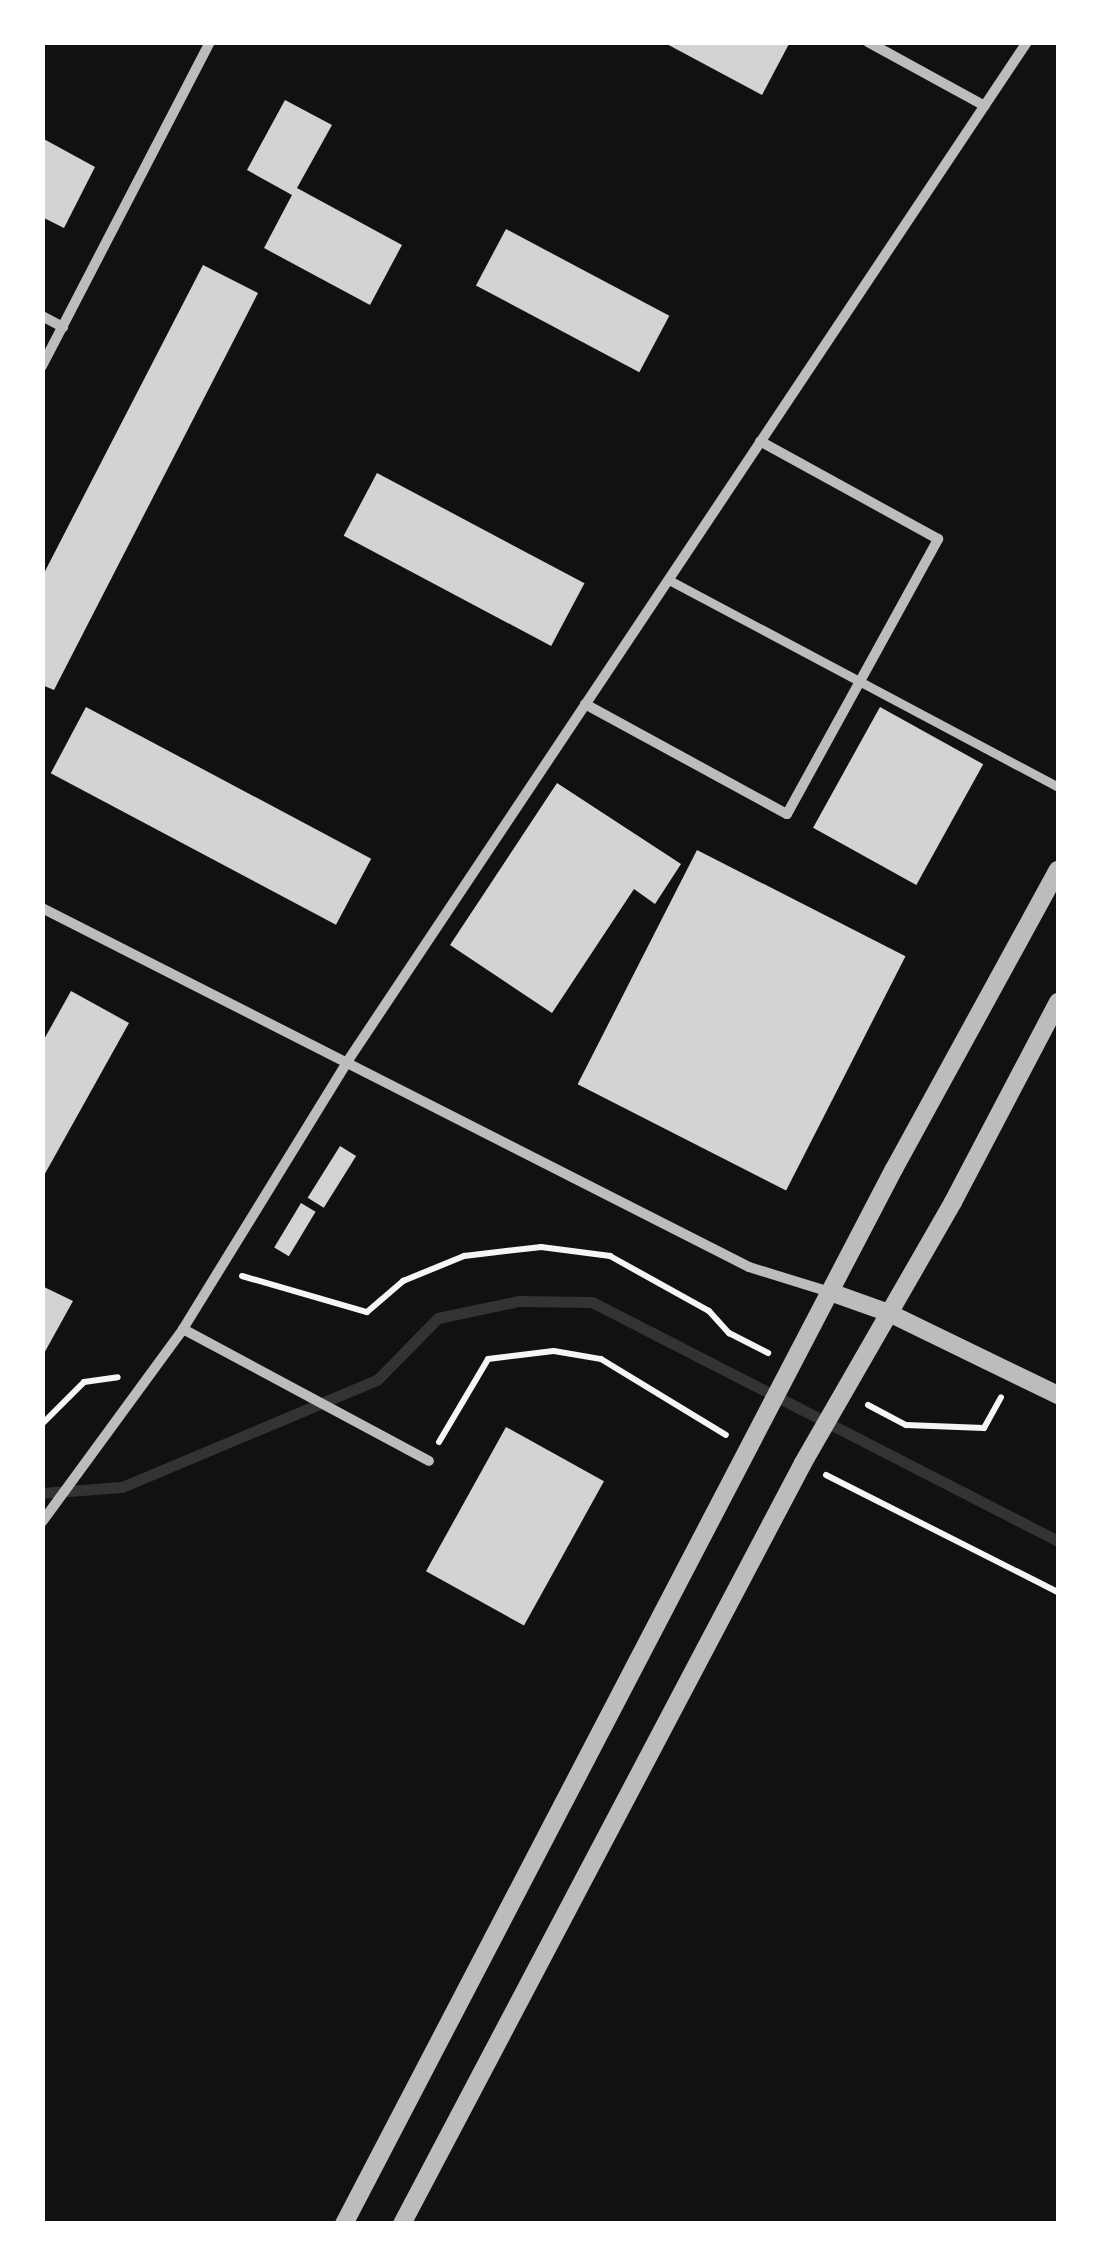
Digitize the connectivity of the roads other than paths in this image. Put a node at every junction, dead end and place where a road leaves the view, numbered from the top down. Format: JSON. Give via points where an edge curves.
{"nodes":[{"id":1,"x":868,"y":42,"type":"edge"},
{"id":2,"x":1027,"y":42,"type":"edge"},
{"id":3,"x":210,"y":43,"type":"edge"},
{"id":4,"x":984,"y":106,"type":"junction"},
{"id":5,"x":42,"y":316,"type":"edge"},
{"id":6,"x":63,"y":327,"type":"junction"},
{"id":7,"x":42,"y":366,"type":"edge"},
{"id":8,"x":760,"y":442,"type":"junction"},
{"id":9,"x":669,"y":580,"type":"junction"},
{"id":10,"x":860,"y":681,"type":"junction"},
{"id":11,"x":586,"y":704,"type":"junction"},
{"id":12,"x":1058,"y":787,"type":"edge"},
{"id":13,"x":1058,"y":870,"type":"edge"},
{"id":14,"x":42,"y":908,"type":"edge"},
{"id":15,"x":1058,"y":1002,"type":"edge"},
{"id":16,"x":346,"y":1062,"type":"junction"},
{"id":17,"x":830,"y":1292,"type":"junction"},
{"id":18,"x":890,"y":1313,"type":"junction"},
{"id":19,"x":183,"y":1329,"type":"junction"},
{"id":20,"x":1058,"y":1395,"type":"edge"},
{"id":21,"x":428,"y":1461,"type":"road end"},
{"id":22,"x":42,"y":1522,"type":"edge"},
{"id":23,"x":344,"y":2224,"type":"edge"},
{"id":24,"x":402,"y":2224,"type":"edge"}],
"edges":[{"from":1,"to":4,"type":"street"},
{"from":2,"to":4,"type":"street"},
{"from":3,"to":6,"type":"street"},
{"from":4,"to":8,"type":"street"},
{"from":5,"to":6,"type":"street"},
{"from":6,"to":7,"type":"street"},
{"from":8,"to":9,"type":"street"},
{"from":8,"to":10,"type":"street","via":[[938,539]]},
{"from":9,"to":10,"type":"street"},
{"from":9,"to":11,"type":"street"},
{"from":10,"to":11,"type":"street","via":[[787,814]]},
{"from":10,"to":12,"type":"street"},
{"from":11,"to":16,"type":"street"},
{"from":13,"to":17,"type":"street"},
{"from":14,"to":16,"type":"street"},
{"from":15,"to":18,"type":"street"},
{"from":16,"to":17,"type":"street","via":[[749,1267]]},
{"from":16,"to":19,"type":"street"},
{"from":17,"to":18,"type":"street"},
{"from":17,"to":23,"type":"street"},
{"from":18,"to":20,"type":"street"},
{"from":18,"to":24,"type":"street","via":[[803,1463]]},
{"from":19,"to":21,"type":"street"},
{"from":19,"to":22,"type":"street"}]}
